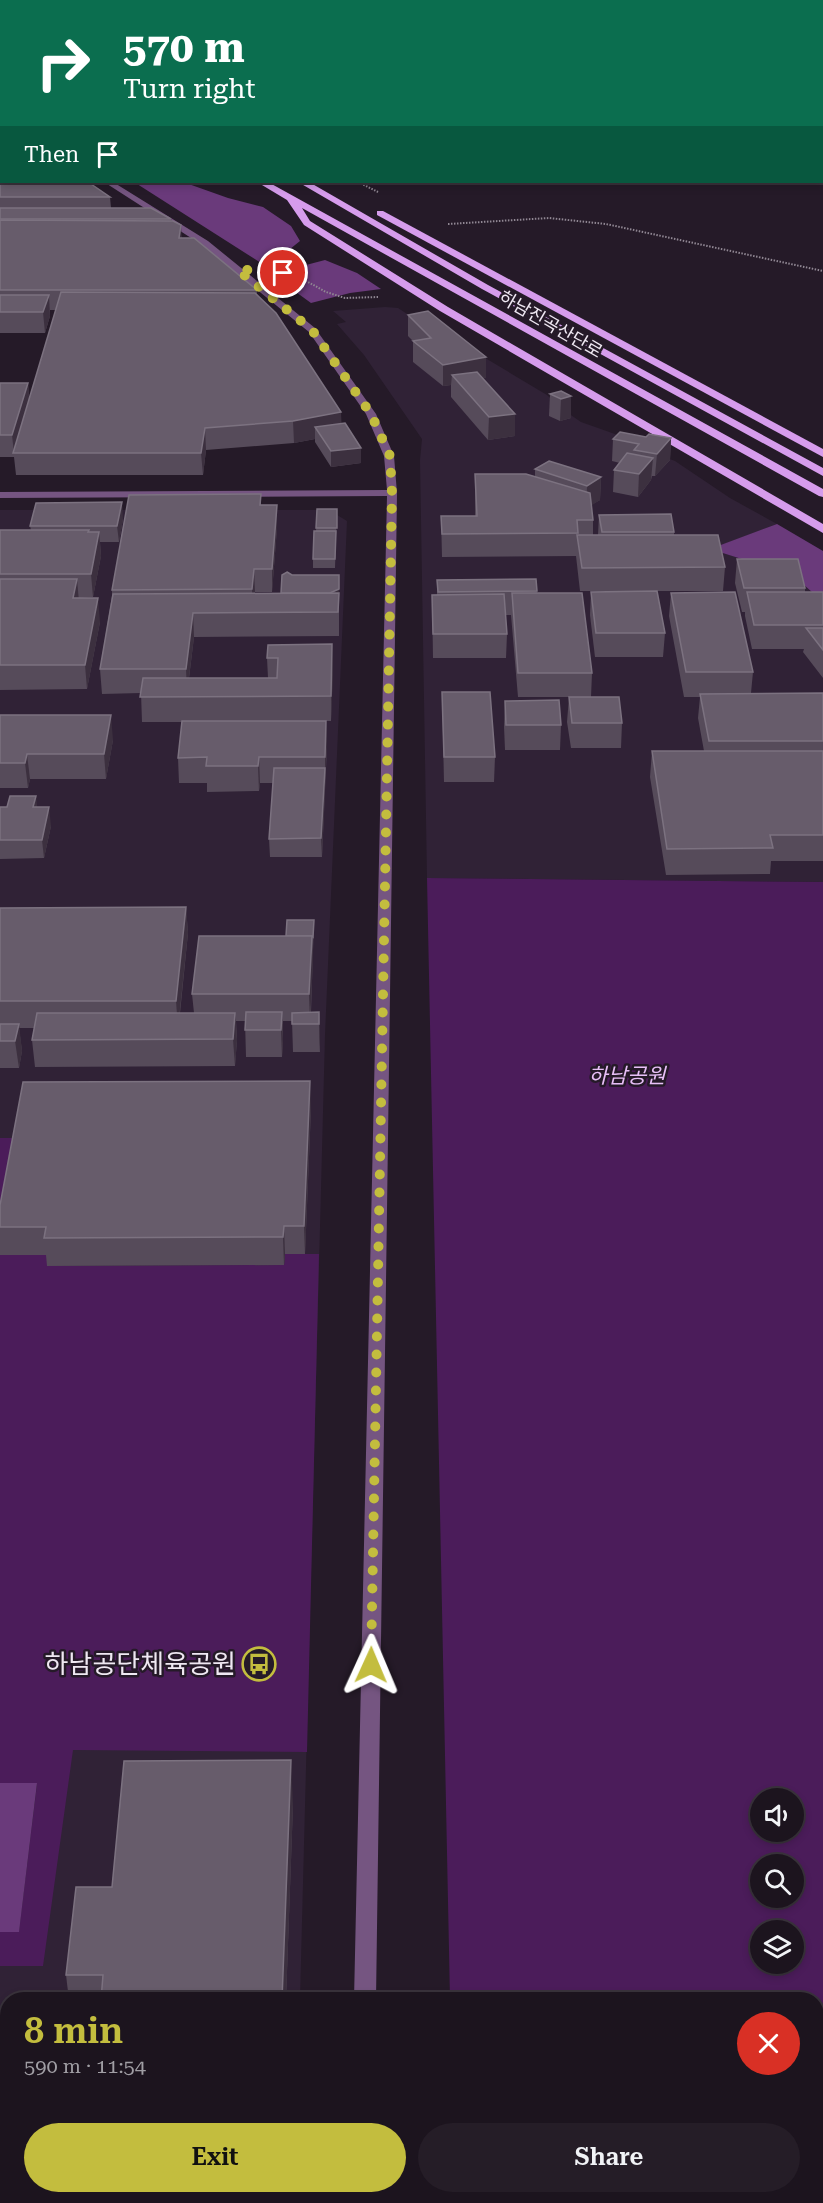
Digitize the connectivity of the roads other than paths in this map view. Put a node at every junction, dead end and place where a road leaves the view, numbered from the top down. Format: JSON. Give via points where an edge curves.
{"nodes":[{"id":1,"x":110,"y":183,"type":"edge"},
{"id":2,"x":264,"y":183,"type":"edge"},
{"id":3,"x":306,"y":183,"type":"edge"},
{"id":4,"x":285,"y":194,"type":"junction"},
{"id":5,"x":823,"y":454,"type":"edge"},
{"id":6,"x":823,"y":473,"type":"edge"},
{"id":7,"x":392,"y":493,"type":"junction"},
{"id":8,"x":823,"y":494,"type":"edge"},
{"id":9,"x":0,"y":495,"type":"edge"},
{"id":10,"x":823,"y":529,"type":"edge"},
{"id":11,"x":365,"y":1992,"type":"edge"}],
"edges":[{"from":1,"to":7,"type":"street","via":[[205,243],[312,330],[371,414],[390,456]]},
{"from":2,"to":4,"type":"highway","name":"하남진곡산단로"},
{"from":3,"to":5,"type":"highway","via":[[359,202]]},
{"from":3,"to":6,"type":"highway","name":"하남진곡산단로","via":[[485,287]]},
{"from":4,"to":8,"type":"highway","name":"하남진곡산단로"},
{"from":4,"to":10,"type":"highway","via":[[307,222],[444,309]]},
{"from":7,"to":9,"type":"street"},
{"from":7,"to":11,"type":"street"}]}
